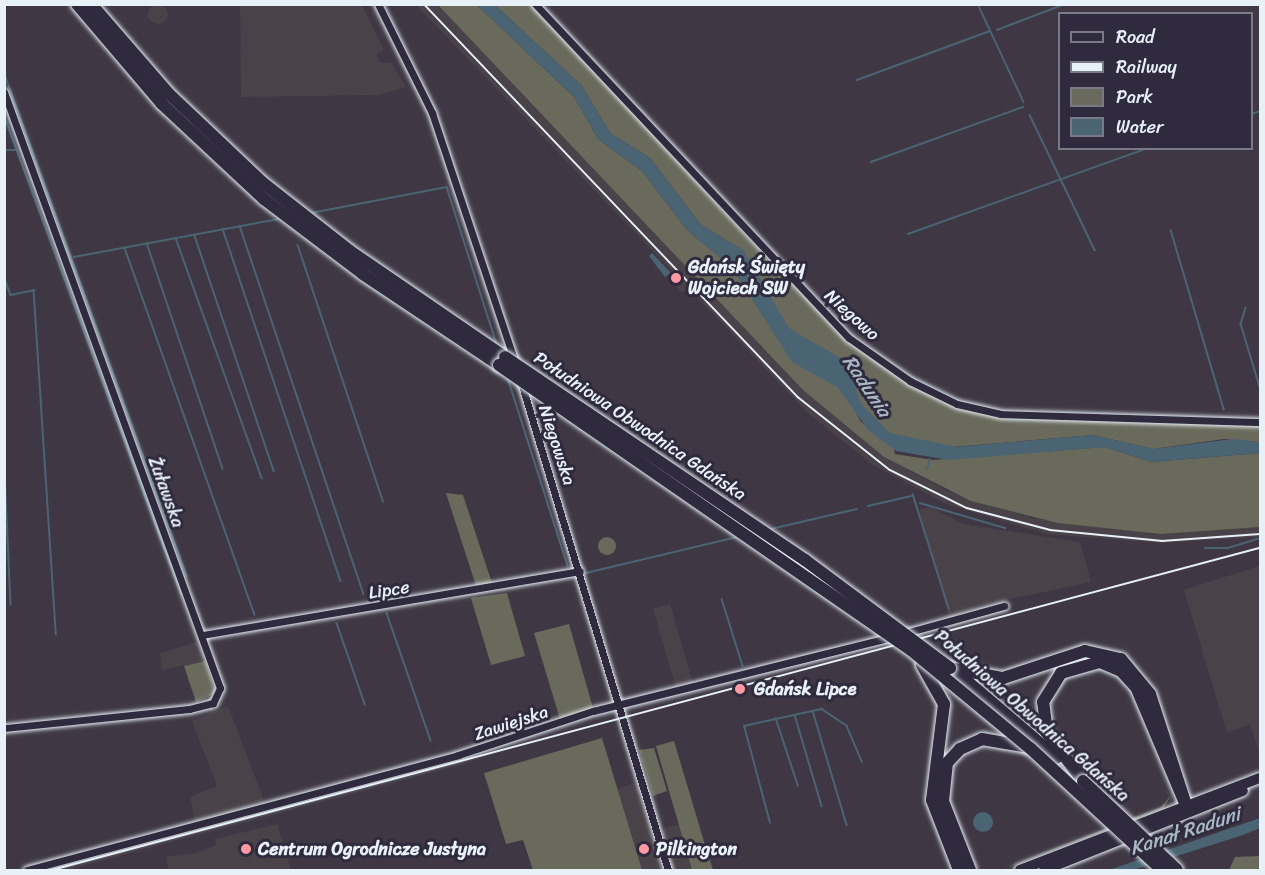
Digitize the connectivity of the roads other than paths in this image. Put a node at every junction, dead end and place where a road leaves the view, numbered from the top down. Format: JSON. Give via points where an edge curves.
{"nodes":[{"id":1,"x":77,"y":4,"type":"edge"},
{"id":2,"x":91,"y":4,"type":"edge"},
{"id":3,"x":378,"y":4,"type":"edge"},
{"id":4,"x":535,"y":4,"type":"edge"},
{"id":5,"x":4,"y":92,"type":"edge"},
{"id":6,"x":1260,"y":422,"type":"edge"},
{"id":7,"x":580,"y":571,"type":"junction"},
{"id":8,"x":1004,"y":606,"type":"dead end"},
{"id":9,"x":202,"y":635,"type":"junction"},
{"id":10,"x":899,"y":640,"type":"junction"},
{"id":11,"x":950,"y":668,"type":"junction"},
{"id":12,"x":619,"y":706,"type":"junction"},
{"id":13,"x":4,"y":728,"type":"edge"},
{"id":14,"x":1030,"y":748,"type":"junction"},
{"id":15,"x":1164,"y":748,"type":"junction"},
{"id":16,"x":1260,"y":778,"type":"edge"},
{"id":17,"x":1083,"y":781,"type":"junction"},
{"id":18,"x":1260,"y":785,"type":"edge"},
{"id":19,"x":1187,"y":807,"type":"junction"},
{"id":20,"x":962,"y":865,"type":"edge"},
{"id":21,"x":27,"y":870,"type":"edge"},
{"id":22,"x":668,"y":870,"type":"edge"},
{"id":23,"x":1020,"y":870,"type":"edge"},
{"id":24,"x":1044,"y":870,"type":"edge"},
{"id":25,"x":1162,"y":870,"type":"edge"},
{"id":26,"x":1177,"y":870,"type":"edge"}],
"edges":[{"from":1,"to":10,"type":"highway","name":"Południowa Obwodnica Gdańska","bridge":true,"via":[[162,104],[255,191],[363,274]]},
{"from":2,"to":11,"type":"highway","name":"Południowa Obwodnica Gdańska","bridge":true,"via":[[192,118],[298,212],[805,560]]},
{"from":3,"to":7,"type":"street","name":"Niegowska","via":[[432,113]]},
{"from":4,"to":6,"type":"street","name":"Niegowo","via":[[849,338],[910,381],[957,404],[1001,414]]},
{"from":5,"to":9,"type":"street","name":"Żuławska"},
{"from":7,"to":9,"type":"street","name":"Lipce"},
{"from":7,"to":12,"type":"street","name":"Niegowska"},
{"from":8,"to":12,"type":"street","name":"Zawiejska"},
{"from":9,"to":13,"type":"street","name":"Żuławska","via":[[220,688],[213,703],[177,712]]},
{"from":10,"to":14,"type":"highway","name":"Południowa Obwodnica Gdańska","bridge":true},
{"from":10,"to":20,"type":"highway","bridge":true,"via":[[942,697],[944,721],[931,791]]},
{"from":11,"to":15,"type":"highway","via":[[1003,678],[1078,652],[1110,654],[1142,680]]},
{"from":11,"to":17,"type":"highway","name":"Południowa Obwodnica Gdańska"},
{"from":12,"to":21,"type":"street","name":"Zawiejska","via":[[458,755]]},
{"from":12,"to":22,"type":"street","name":"Niegowska"},
{"from":14,"to":20,"type":"highway","via":[[982,739],[960,749],[948,763],[941,793]]},
{"from":14,"to":25,"type":"highway","name":"Południowa Obwodnica Gdańska","bridge":true},
{"from":15,"to":17,"type":"highway","via":[[1127,676],[1100,662],[1076,665],[1048,688],[1042,718],[1050,740]]},
{"from":15,"to":19,"type":"highway"},
{"from":16,"to":19,"type":"main road"},
{"from":17,"to":26,"type":"highway","name":"Południowa Obwodnica Gdańska","bridge":true},
{"from":18,"to":19,"type":"main road"},
{"from":19,"to":23,"type":"main road"},
{"from":19,"to":24,"type":"main road"}]}
